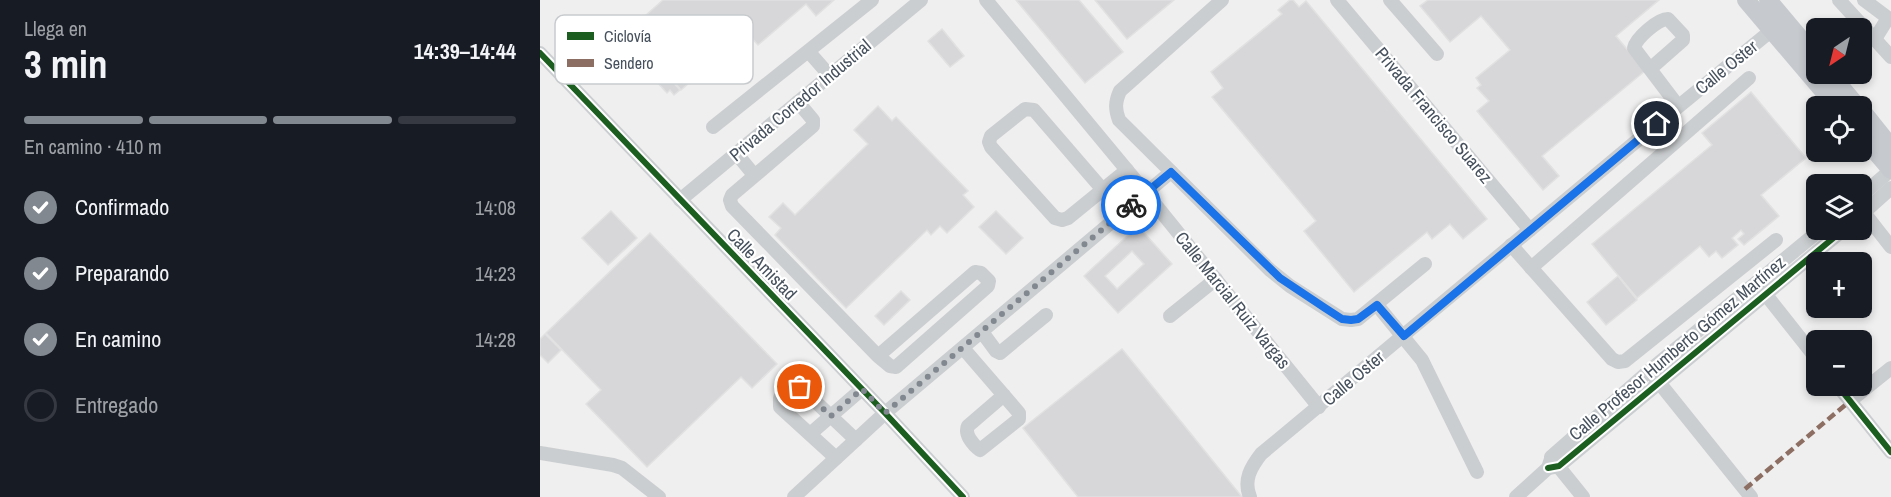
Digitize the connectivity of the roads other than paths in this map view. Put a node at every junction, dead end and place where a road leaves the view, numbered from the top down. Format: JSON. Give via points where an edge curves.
{"nodes":[{"id":1,"x":872,"y":0,"type":"edge"},
{"id":2,"x":921,"y":0,"type":"edge"},
{"id":3,"x":986,"y":0,"type":"edge"},
{"id":4,"x":1222,"y":0,"type":"edge"},
{"id":5,"x":1337,"y":0,"type":"edge"},
{"id":6,"x":1390,"y":0,"type":"edge"},
{"id":7,"x":1746,"y":0,"type":"edge"},
{"id":8,"x":1768,"y":0,"type":"edge"},
{"id":9,"x":1839,"y":0,"type":"edge"},
{"id":10,"x":1864,"y":0,"type":"edge"},
{"id":11,"x":1778,"y":25,"type":"junction"},
{"id":12,"x":1875,"y":39,"type":"junction"},
{"id":13,"x":1806,"y":49,"type":"edge"},
{"id":14,"x":809,"y":52,"type":"junction"},
{"id":15,"x":540,"y":53,"type":"edge"},
{"id":16,"x":1437,"y":54,"type":"dead end"},
{"id":17,"x":1891,"y":57,"type":"edge"},
{"id":18,"x":555,"y":69,"type":"edge"},
{"id":19,"x":1650,"y":69,"type":"dead end"},
{"id":20,"x":830,"y":76,"type":"junction"},
{"id":21,"x":1749,"y":78,"type":"dead end"},
{"id":22,"x":570,"y":84,"type":"edge"},
{"id":23,"x":1838,"y":84,"type":"edge"},
{"id":24,"x":1829,"y":96,"type":"edge"},
{"id":25,"x":1849,"y":96,"type":"edge"},
{"id":26,"x":798,"y":102,"type":"junction"},
{"id":27,"x":1678,"y":106,"type":"junction"},
{"id":28,"x":1872,"y":123,"type":"edge"},
{"id":29,"x":1657,"y":124,"type":"junction"},
{"id":30,"x":713,"y":127,"type":"dead end"},
{"id":31,"x":1673,"y":144,"type":"junction"},
{"id":32,"x":1891,"y":147,"type":"edge"},
{"id":33,"x":1872,"y":148,"type":"edge"},
{"id":34,"x":736,"y":153,"type":"junction"},
{"id":35,"x":1127,"y":170,"type":"junction"},
{"id":36,"x":1891,"y":170,"type":"edge"},
{"id":37,"x":1171,"y":172,"type":"junction"},
{"id":38,"x":754,"y":175,"type":"junction"},
{"id":39,"x":1872,"y":186,"type":"edge"},
{"id":40,"x":1891,"y":188,"type":"edge"},
{"id":41,"x":1102,"y":190,"type":"junction"},
{"id":42,"x":1146,"y":193,"type":"junction"},
{"id":43,"x":680,"y":200,"type":"junction"},
{"id":44,"x":1872,"y":204,"type":"edge"},
{"id":45,"x":1872,"y":224,"type":"edge"},
{"id":46,"x":1530,"y":230,"type":"junction"},
{"id":47,"x":1776,"y":240,"type":"dead end"},
{"id":48,"x":1810,"y":240,"type":"edge"},
{"id":49,"x":1829,"y":240,"type":"edge"},
{"id":50,"x":1511,"y":245,"type":"junction"},
{"id":51,"x":1891,"y":247,"type":"edge"},
{"id":52,"x":1425,"y":264,"type":"dead end"},
{"id":53,"x":1531,"y":268,"type":"junction"},
{"id":54,"x":1216,"y":279,"type":"junction"},
{"id":55,"x":1761,"y":288,"type":"junction"},
{"id":56,"x":1377,"y":305,"type":"junction"},
{"id":57,"x":1046,"y":315,"type":"dead end"},
{"id":58,"x":1170,"y":316,"type":"dead end"},
{"id":59,"x":982,"y":332,"type":"junction"},
{"id":60,"x":1404,"y":336,"type":"junction"},
{"id":61,"x":1806,"y":345,"type":"edge"},
{"id":62,"x":963,"y":348,"type":"junction"},
{"id":63,"x":879,"y":356,"type":"junction"},
{"id":64,"x":1891,"y":368,"type":"edge"},
{"id":65,"x":1654,"y":377,"type":"junction"},
{"id":66,"x":862,"y":389,"type":"junction"},
{"id":67,"x":1004,"y":395,"type":"dead end"},
{"id":68,"x":1847,"y":396,"type":"edge"},
{"id":69,"x":1850,"y":400,"type":"junction"},
{"id":70,"x":1319,"y":407,"type":"junction"},
{"id":71,"x":885,"y":413,"type":"junction"},
{"id":72,"x":831,"y":416,"type":"junction"},
{"id":73,"x":810,"y":434,"type":"junction"},
{"id":74,"x":856,"y":440,"type":"junction"},
{"id":75,"x":1891,"y":452,"type":"edge"},
{"id":76,"x":540,"y":453,"type":"edge"},
{"id":77,"x":836,"y":458,"type":"junction"},
{"id":78,"x":1553,"y":464,"type":"junction"},
{"id":79,"x":1477,"y":472,"type":"dead end"},
{"id":80,"x":659,"y":497,"type":"edge"},
{"id":81,"x":794,"y":497,"type":"edge"},
{"id":82,"x":963,"y":497,"type":"edge"},
{"id":83,"x":1250,"y":497,"type":"edge"},
{"id":84,"x":1516,"y":497,"type":"edge"},
{"id":85,"x":1583,"y":497,"type":"edge"},
{"id":86,"x":1751,"y":497,"type":"edge"}],
"edges":[{"from":1,"to":14,"type":"street"},
{"from":2,"to":20,"type":"street","name":"Privada Corredor Industrial"},
{"from":3,"to":35,"type":"street","name":"Calle Marcial Ruiz Vargas"},
{"from":4,"to":37,"type":"street","via":[[1120,91],[1116,99],[1119,120]]},
{"from":5,"to":46,"type":"street","name":"Privada Francisco Suarez"},
{"from":6,"to":16,"type":"street"},
{"from":7,"to":11,"type":"main road"},
{"from":8,"to":11,"type":"main road"},
{"from":9,"to":12,"type":"street"},
{"from":10,"to":12,"type":"street","via":[[1888,18]]},
{"from":11,"to":13,"type":"main road"},
{"from":11,"to":24,"type":"main road"},
{"from":11,"to":27,"type":"street","name":"Calle Oster"},
{"from":12,"to":17,"type":"street"},
{"from":14,"to":20,"type":"street"},
{"from":14,"to":30,"type":"street"},
{"from":15,"to":18,"type":"street","name":"Calle Amistad"},
{"from":19,"to":27,"type":"street"},
{"from":20,"to":26,"type":"street","name":"Privada Corredor Industrial"},
{"from":21,"to":31,"type":"street"},
{"from":22,"to":43,"type":"street","name":"Calle Amistad"},
{"from":23,"to":25,"type":"main road"},
{"from":26,"to":34,"type":"street","name":"Privada Corredor Industrial"},
{"from":26,"to":38,"type":"street","via":[[813,120],[813,126]]},
{"from":27,"to":29,"type":"street","name":"Calle Oster"},
{"from":28,"to":32,"type":"main road"},
{"from":29,"to":31,"type":"street"},
{"from":29,"to":46,"type":"street","name":"Calle Oster"},
{"from":31,"to":53,"type":"street"},
{"from":33,"to":36,"type":"main road"},
{"from":34,"to":38,"type":"street"},
{"from":34,"to":43,"type":"street","name":"Privada Corredor Industrial"},
{"from":35,"to":41,"type":"street"},
{"from":35,"to":42,"type":"street","name":"Calle Marcial Ruiz Vargas"},
{"from":36,"to":39,"type":"street"},
{"from":37,"to":42,"type":"street"},
{"from":37,"to":56,"type":"street","via":[[1280,278],[1334,314],[1342,319],[1358,319]]},
{"from":38,"to":63,"type":"street","via":[[732,195],[732,206]]},
{"from":40,"to":44,"type":"street"},
{"from":41,"to":41,"type":"street","via":[[1068,218],[1054,218],[991,147],[991,136],[1025,109],[1034,111]]},
{"from":42,"to":54,"type":"street","name":"Calle Marcial Ruiz Vargas"},
{"from":42,"to":59,"type":"street"},
{"from":43,"to":66,"type":"street","name":"Calle Amistad"},
{"from":45,"to":51,"type":"street"},
{"from":46,"to":50,"type":"street","name":"Calle Oster"},
{"from":47,"to":53,"type":"street","via":[[1625,361],[1618,362]]},
{"from":48,"to":55,"type":"street","name":"Calle Profesor Humberto Gómez Martínez"},
{"from":49,"to":55,"type":"street","name":"Calle Profesor Humberto Gómez Martínez"},
{"from":50,"to":53,"type":"street"},
{"from":50,"to":60,"type":"street","name":"Calle Oster"},
{"from":52,"to":56,"type":"street"},
{"from":54,"to":58,"type":"street"},
{"from":54,"to":70,"type":"street","name":"Calle Marcial Ruiz Vargas"},
{"from":55,"to":61,"type":"street"},
{"from":55,"to":65,"type":"street","name":"Calle Profesor Humberto Gómez Martínez"},
{"from":56,"to":60,"type":"street"},
{"from":57,"to":59,"type":"street","via":[[1000,353]]},
{"from":59,"to":62,"type":"street"},
{"from":60,"to":70,"type":"street","name":"Calle Oster"},
{"from":60,"to":79,"type":"street","via":[[1422,360]]},
{"from":62,"to":67,"type":"street"},
{"from":62,"to":71,"type":"street"},
{"from":63,"to":63,"type":"street","via":[[896,367],[989,281],[975,272]]},
{"from":64,"to":69,"type":"street"},
{"from":65,"to":78,"type":"street","name":"Calle Profesor Humberto Gómez Martínez"},
{"from":65,"to":86,"type":"street","name":"Calle Profesor Humberto Gómez Martínez"},
{"from":66,"to":71,"type":"street","name":"Calle Amistad"},
{"from":66,"to":72,"type":"street"},
{"from":68,"to":69,"type":"street"},
{"from":69,"to":75,"type":"street"},
{"from":70,"to":83,"type":"street","name":"Calle Oster","via":[[1254,463],[1247,482]]},
{"from":71,"to":74,"type":"street"},
{"from":71,"to":82,"type":"street","name":"Calle Amistad"},
{"from":72,"to":73,"type":"street"},
{"from":72,"to":73,"type":"street","via":[[800,387],[792,387],[780,398],[780,406]]},
{"from":72,"to":74,"type":"street"},
{"from":73,"to":77,"type":"street"},
{"from":74,"to":77,"type":"street"},
{"from":76,"to":80,"type":"street","via":[[622,468]]},
{"from":77,"to":81,"type":"street"},
{"from":78,"to":84,"type":"street","name":"Calle Profesor Humberto Gómez Martínez"},
{"from":78,"to":85,"type":"street"}]}
